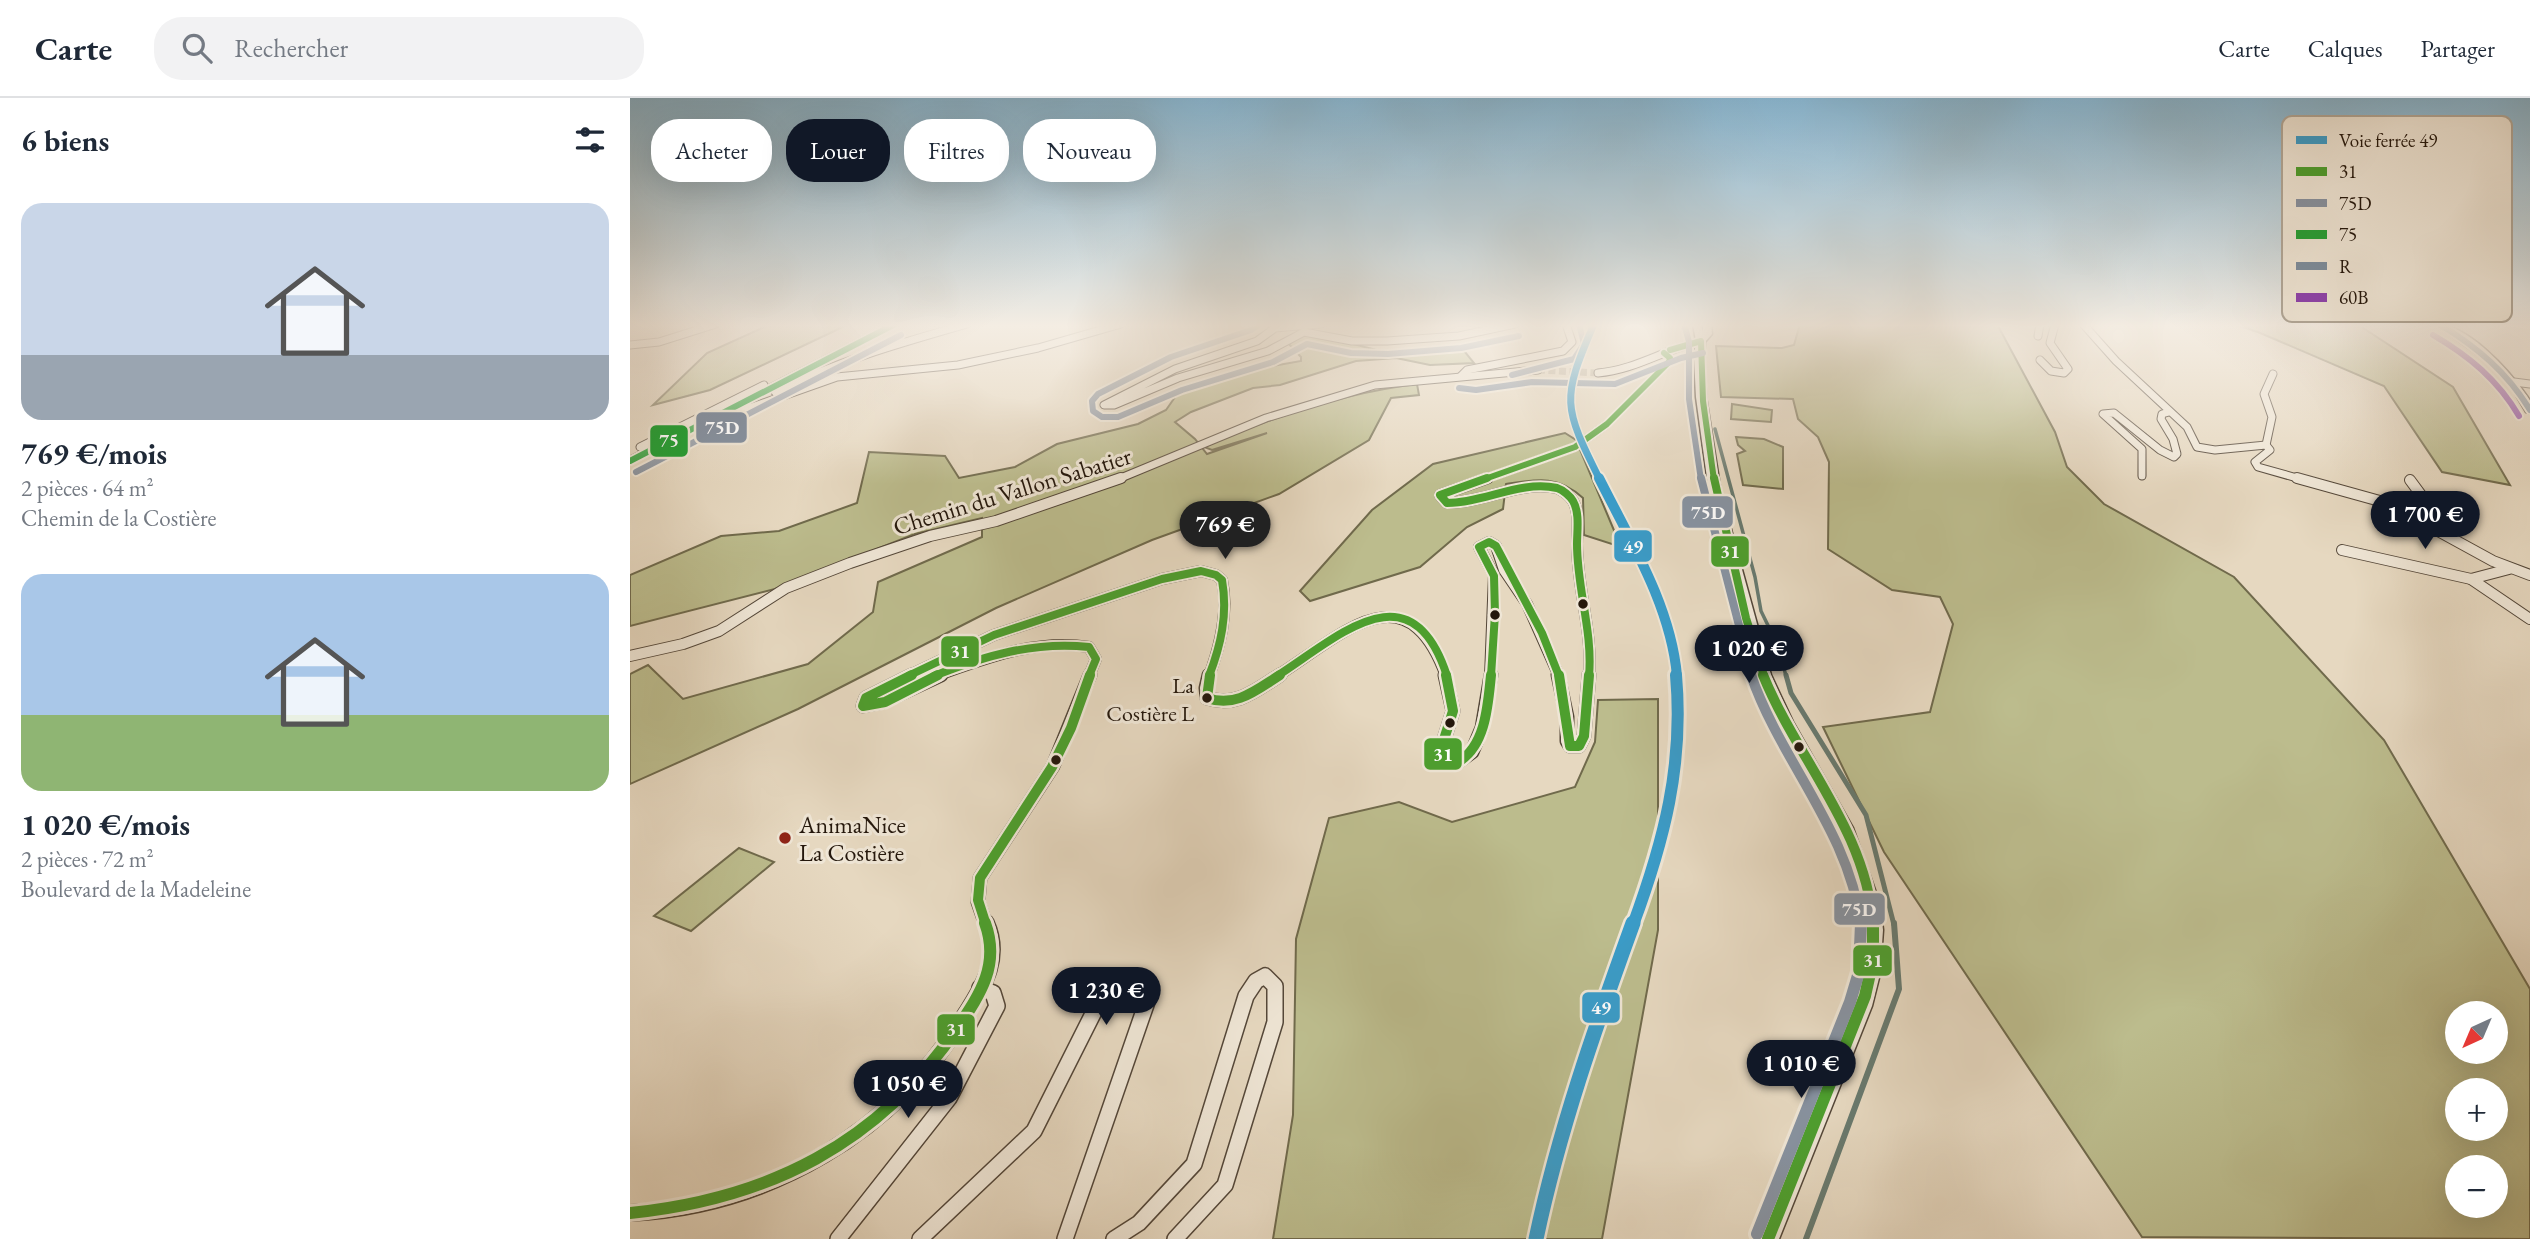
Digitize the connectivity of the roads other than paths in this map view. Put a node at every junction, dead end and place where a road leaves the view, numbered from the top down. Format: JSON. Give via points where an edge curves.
{"nodes":[{"id":1,"x":794,"y":377,"type":"edge"},
{"id":2,"x":802,"y":377,"type":"edge"},
{"id":3,"x":836,"y":377,"type":"edge"},
{"id":4,"x":1159,"y":377,"type":"edge"},
{"id":5,"x":1177,"y":377,"type":"edge"},
{"id":6,"x":1450,"y":377,"type":"edge"},
{"id":7,"x":1653,"y":377,"type":"edge"},
{"id":8,"x":1701,"y":377,"type":"edge"},
{"id":9,"x":2133,"y":377,"type":"edge"},
{"id":10,"x":2272,"y":377,"type":"edge"},
{"id":11,"x":2509,"y":377,"type":"edge"},
{"id":12,"x":2514,"y":382,"type":"junction"},
{"id":13,"x":2530,"y":384,"type":"edge"},
{"id":14,"x":764,"y":385,"type":"dead end"},
{"id":15,"x":736,"y":408,"type":"junction"},
{"id":16,"x":2530,"y":410,"type":"edge"},
{"id":17,"x":2169,"y":412,"type":"junction"},
{"id":18,"x":2266,"y":445,"type":"junction"},
{"id":19,"x":652,"y":450,"type":"junction"},
{"id":20,"x":630,"y":461,"type":"edge"},
{"id":21,"x":2142,"y":476,"type":"dead end"},
{"id":22,"x":2410,"y":480,"type":"dead end"},
{"id":23,"x":2376,"y":499,"type":"junction"},
{"id":24,"x":2342,"y":550,"type":"dead end"},
{"id":25,"x":2509,"y":569,"type":"junction"},
{"id":26,"x":2530,"y":575,"type":"edge"},
{"id":27,"x":2471,"y":579,"type":"junction"},
{"id":28,"x":2530,"y":619,"type":"edge"},
{"id":29,"x":630,"y":656,"type":"edge"},
{"id":30,"x":980,"y":988,"type":"junction"},
{"id":31,"x":630,"y":1213,"type":"edge"},
{"id":32,"x":838,"y":1239,"type":"edge"},
{"id":33,"x":920,"y":1239,"type":"edge"},
{"id":34,"x":1065,"y":1239,"type":"edge"},
{"id":35,"x":1114,"y":1239,"type":"edge"},
{"id":36,"x":1175,"y":1239,"type":"edge"},
{"id":37,"x":1768,"y":1239,"type":"edge"}],
"edges":[{"from":1,"to":15,"type":"street"},
{"from":2,"to":15,"type":"street"},
{"from":3,"to":15,"type":"street"},
{"from":4,"to":5,"type":"street","via":[[1104,405],[1114,405]]},
{"from":6,"to":29,"type":"street","name":"Chemin du Vallon Sabatier","via":[[1369,386],[1266,418],[1119,479],[850,563],[786,589],[719,631]]},
{"from":7,"to":30,"type":"street","via":[[1592,436],[1553,457],[1440,495],[1447,503],[1459,504],[1545,485],[1562,489],[1573,501],[1577,570],[1591,653],[1584,736],[1579,746],[1567,741],[1562,687],[1539,626],[1504,570],[1496,546],[1489,542],[1479,547],[1489,561],[1496,593],[1488,694],[1482,730],[1473,752],[1461,760],[1453,761],[1439,746],[1452,724],[1447,673],[1412,623],[1397,616],[1361,623],[1240,699],[1222,703],[1207,698],[1225,596],[1222,580],[1207,571],[1162,579],[994,635],[866,698],[863,706],[875,705],[953,671],[1042,646],[1080,643],[1094,652],[1096,659],[1053,766],[980,878],[977,906],[994,948]]},
{"from":8,"to":37,"type":"street","via":[[1716,493],[1763,675],[1845,828],[1864,876],[1874,930],[1871,974],[1862,1006]]},
{"from":9,"to":17,"type":"street"},
{"from":10,"to":18,"type":"street","via":[[2264,394],[2272,417]]},
{"from":11,"to":12,"type":"street"},
{"from":12,"to":13,"type":"street"},
{"from":12,"to":16,"type":"street"},
{"from":14,"to":19,"type":"street","via":[[640,447]]},
{"from":15,"to":19,"type":"street"},
{"from":17,"to":18,"type":"street","via":[[2202,449]]},
{"from":17,"to":21,"type":"street","via":[[2161,419],[2173,439],[2174,457],[2114,413],[2103,414],[2142,450]]},
{"from":18,"to":23,"type":"street","via":[[2270,450],[2255,462],[2258,467]]},
{"from":19,"to":20,"type":"street"},
{"from":22,"to":23,"type":"street","via":[[2438,518],[2385,497]]},
{"from":23,"to":25,"type":"street"},
{"from":24,"to":27,"type":"street"},
{"from":25,"to":26,"type":"street"},
{"from":25,"to":27,"type":"street"},
{"from":27,"to":28,"type":"street"},
{"from":30,"to":31,"type":"street","via":[[942,1054],[889,1108],[850,1139],[742,1194],[677,1210]]},
{"from":30,"to":32,"type":"street","via":[[993,993],[998,1006],[949,1098]]},
{"from":33,"to":34,"type":"street","via":[[1034,1130],[1111,978],[1126,978],[1142,985],[1149,996]]},
{"from":35,"to":36,"type":"street","via":[[1139,1223],[1194,1164],[1246,996],[1265,976],[1275,986],[1275,1023],[1224,1185]]}]}
